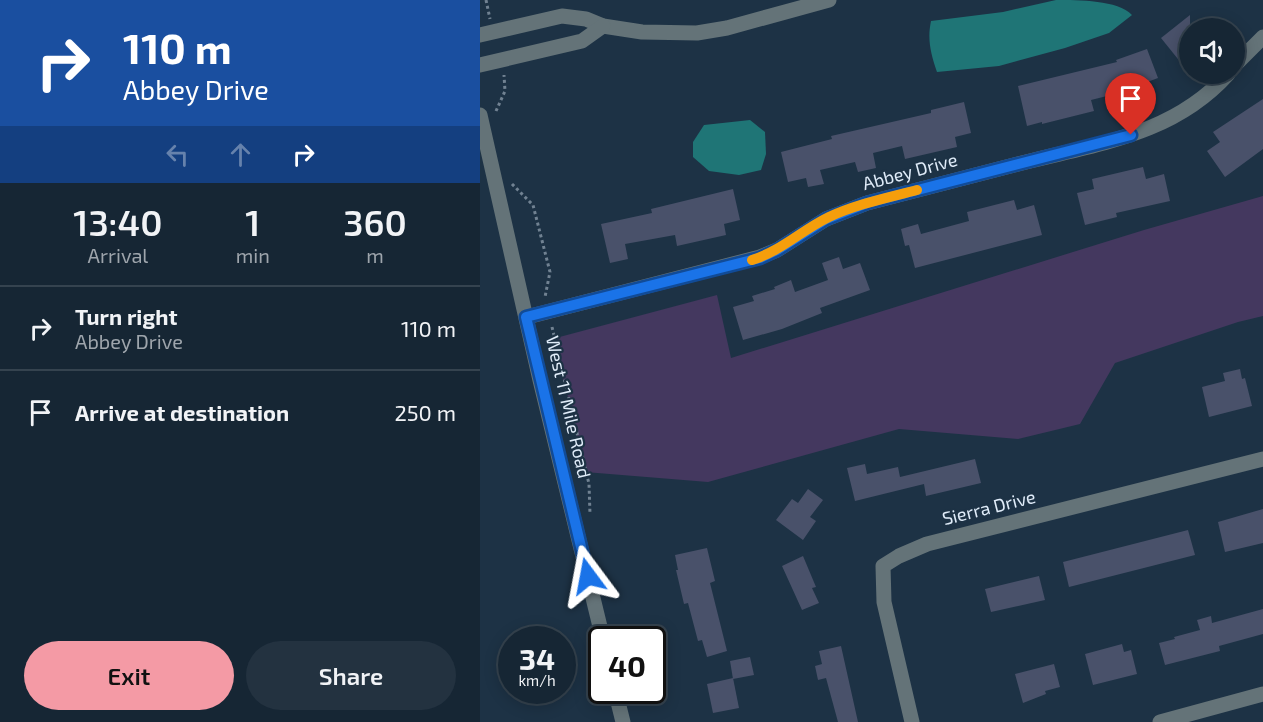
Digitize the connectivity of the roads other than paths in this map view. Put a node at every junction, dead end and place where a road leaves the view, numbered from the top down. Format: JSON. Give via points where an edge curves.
{"nodes":[{"id":1,"x":829,"y":0,"type":"edge"},
{"id":2,"x":603,"y":26,"type":"junction"},
{"id":3,"x":480,"y":35,"type":"edge"},
{"id":4,"x":1263,"y":37,"type":"edge"},
{"id":5,"x":1245,"y":55,"type":"edge"},
{"id":6,"x":480,"y":65,"type":"edge"},
{"id":7,"x":1217,"y":84,"type":"edge"},
{"id":8,"x":480,"y":115,"type":"edge"},
{"id":9,"x":526,"y":317,"type":"junction"},
{"id":10,"x":1263,"y":459,"type":"edge"},
{"id":11,"x":600,"y":626,"type":"edge"},
{"id":12,"x":1263,"y":694,"type":"edge"},
{"id":13,"x":618,"y":704,"type":"edge"},
{"id":14,"x":622,"y":722,"type":"edge"},
{"id":15,"x":912,"y":722,"type":"edge"},
{"id":16,"x":1160,"y":722,"type":"edge"}],
"edges":[{"from":1,"to":2,"type":"street","via":[[698,33],[642,32]]},
{"from":2,"to":3,"type":"street","via":[[562,16]]},
{"from":2,"to":6,"type":"street","via":[[582,41]]},
{"from":4,"to":5,"type":"street"},
{"from":7,"to":9,"type":"street","name":"Abbey Drive","via":[[1179,115],[1131,135],[867,203],[826,219],[760,258]]},
{"from":8,"to":9,"type":"street","name":"West 11 Mile Road"},
{"from":9,"to":11,"type":"street","name":"West 11 Mile Road"},
{"from":10,"to":15,"type":"street","name":"Sierra Drive","via":[[927,544],[883,566],[884,602]]},
{"from":12,"to":16,"type":"street"},
{"from":13,"to":14,"type":"street"}]}
